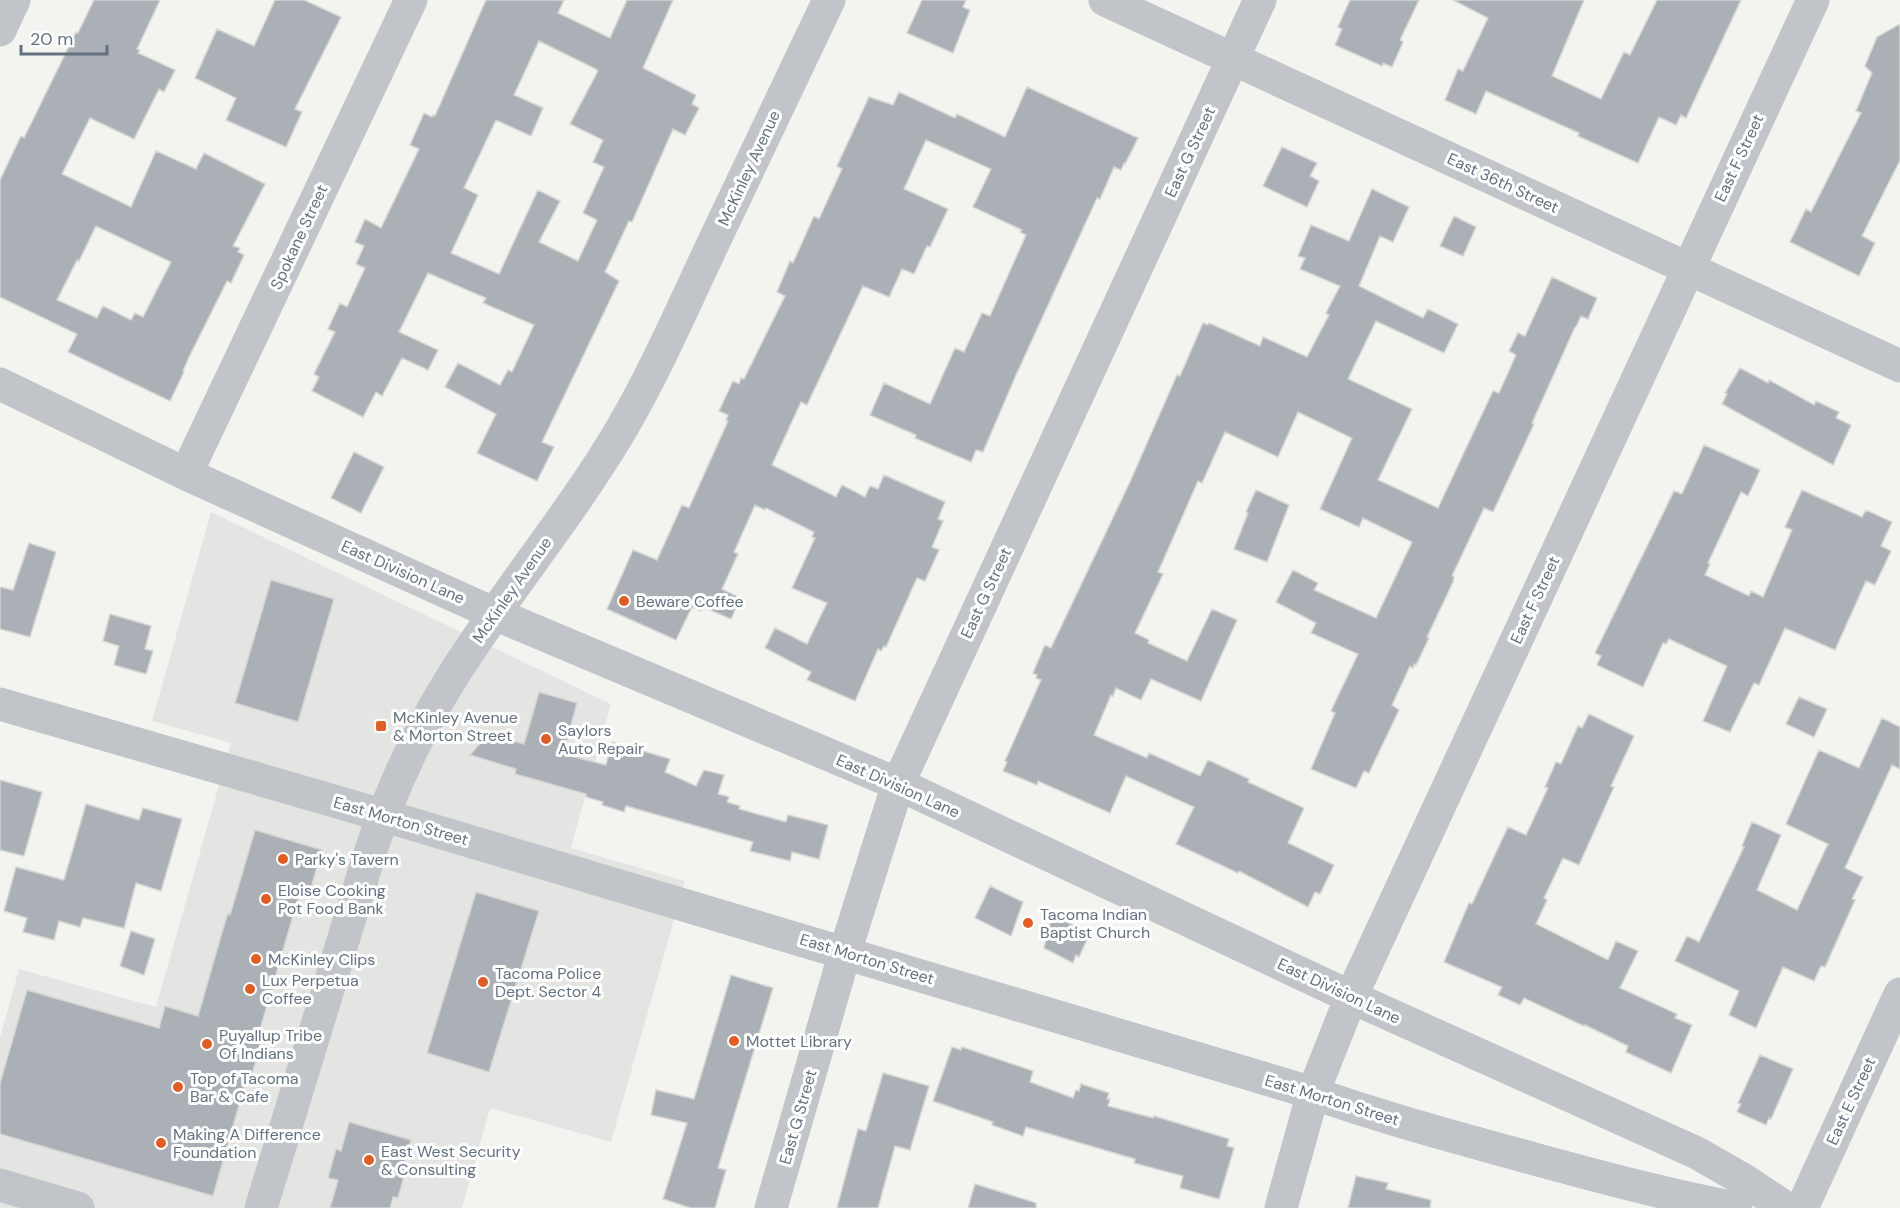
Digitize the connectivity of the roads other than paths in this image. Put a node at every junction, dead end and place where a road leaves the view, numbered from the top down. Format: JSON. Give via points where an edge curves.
{"nodes":[{"id":1,"x":14,"y":0,"type":"edge"},
{"id":2,"x":411,"y":0,"type":"edge"},
{"id":3,"x":829,"y":0,"type":"edge"},
{"id":4,"x":1105,"y":0,"type":"edge"},
{"id":5,"x":1260,"y":0,"type":"edge"},
{"id":6,"x":1813,"y":0,"type":"edge"},
{"id":7,"x":0,"y":30,"type":"edge"},
{"id":8,"x":1233,"y":60,"type":"junction"},
{"id":9,"x":1688,"y":268,"type":"junction"},
{"id":10,"x":1900,"y":366,"type":"edge"},
{"id":11,"x":0,"y":384,"type":"edge"},
{"id":12,"x":186,"y":474,"type":"junction"},
{"id":13,"x":495,"y":614,"type":"junction"},
{"id":14,"x":0,"y":704,"type":"edge"},
{"id":15,"x":897,"y":784,"type":"junction"},
{"id":16,"x":382,"y":815,"type":"junction"},
{"id":17,"x":845,"y":952,"type":"junction"},
{"id":18,"x":1900,"y":994,"type":"edge"},
{"id":19,"x":1351,"y":998,"type":"junction"},
{"id":20,"x":1313,"y":1093,"type":"junction"},
{"id":21,"x":0,"y":1185,"type":"edge"},
{"id":22,"x":78,"y":1208,"type":"edge"},
{"id":23,"x":261,"y":1208,"type":"edge"},
{"id":24,"x":771,"y":1208,"type":"edge"},
{"id":25,"x":1281,"y":1208,"type":"edge"},
{"id":26,"x":1736,"y":1208,"type":"edge"},
{"id":27,"x":1786,"y":1208,"type":"edge"},
{"id":28,"x":1802,"y":1208,"type":"edge"}],
"edges":[{"from":1,"to":7,"type":"street"},
{"from":2,"to":12,"type":"street","name":"Spokane Street"},
{"from":3,"to":13,"type":"street","name":"McKinley Avenue","via":[[646,385],[591,478]]},
{"from":4,"to":8,"type":"street","name":"East 36th Street"},
{"from":5,"to":8,"type":"street","name":"East G Street"},
{"from":6,"to":9,"type":"street","name":"East F Street"},
{"from":8,"to":9,"type":"street","name":"East 36th Street"},
{"from":8,"to":15,"type":"street","name":"East G Street"},
{"from":9,"to":10,"type":"street","name":"East 36th Street"},
{"from":9,"to":19,"type":"street","name":"East F Street"},
{"from":11,"to":12,"type":"street","name":"East Division Lane"},
{"from":12,"to":13,"type":"street","name":"East Division Lane"},
{"from":13,"to":15,"type":"street","name":"East Division Lane"},
{"from":13,"to":16,"type":"street","name":"McKinley Avenue","via":[[445,689]]},
{"from":14,"to":16,"type":"street","name":"East Morton Street"},
{"from":15,"to":17,"type":"street","name":"East G Street"},
{"from":15,"to":19,"type":"street","name":"East Division Lane"},
{"from":16,"to":17,"type":"street","name":"East Morton Street"},
{"from":16,"to":23,"type":"street","name":"McKinley Avenue"},
{"from":17,"to":20,"type":"street","name":"East Morton Street"},
{"from":17,"to":24,"type":"street","name":"East G Street"},
{"from":18,"to":28,"type":"street","name":"East E Street"},
{"from":19,"to":20,"type":"street","name":"East F Street"},
{"from":19,"to":27,"type":"street","name":"East Division Lane","via":[[1697,1153]]},
{"from":20,"to":25,"type":"street","name":"East F Street"},
{"from":20,"to":26,"type":"street","name":"East Morton Street","via":[[1370,1113],[1601,1177]]},
{"from":21,"to":22,"type":"street"}]}
